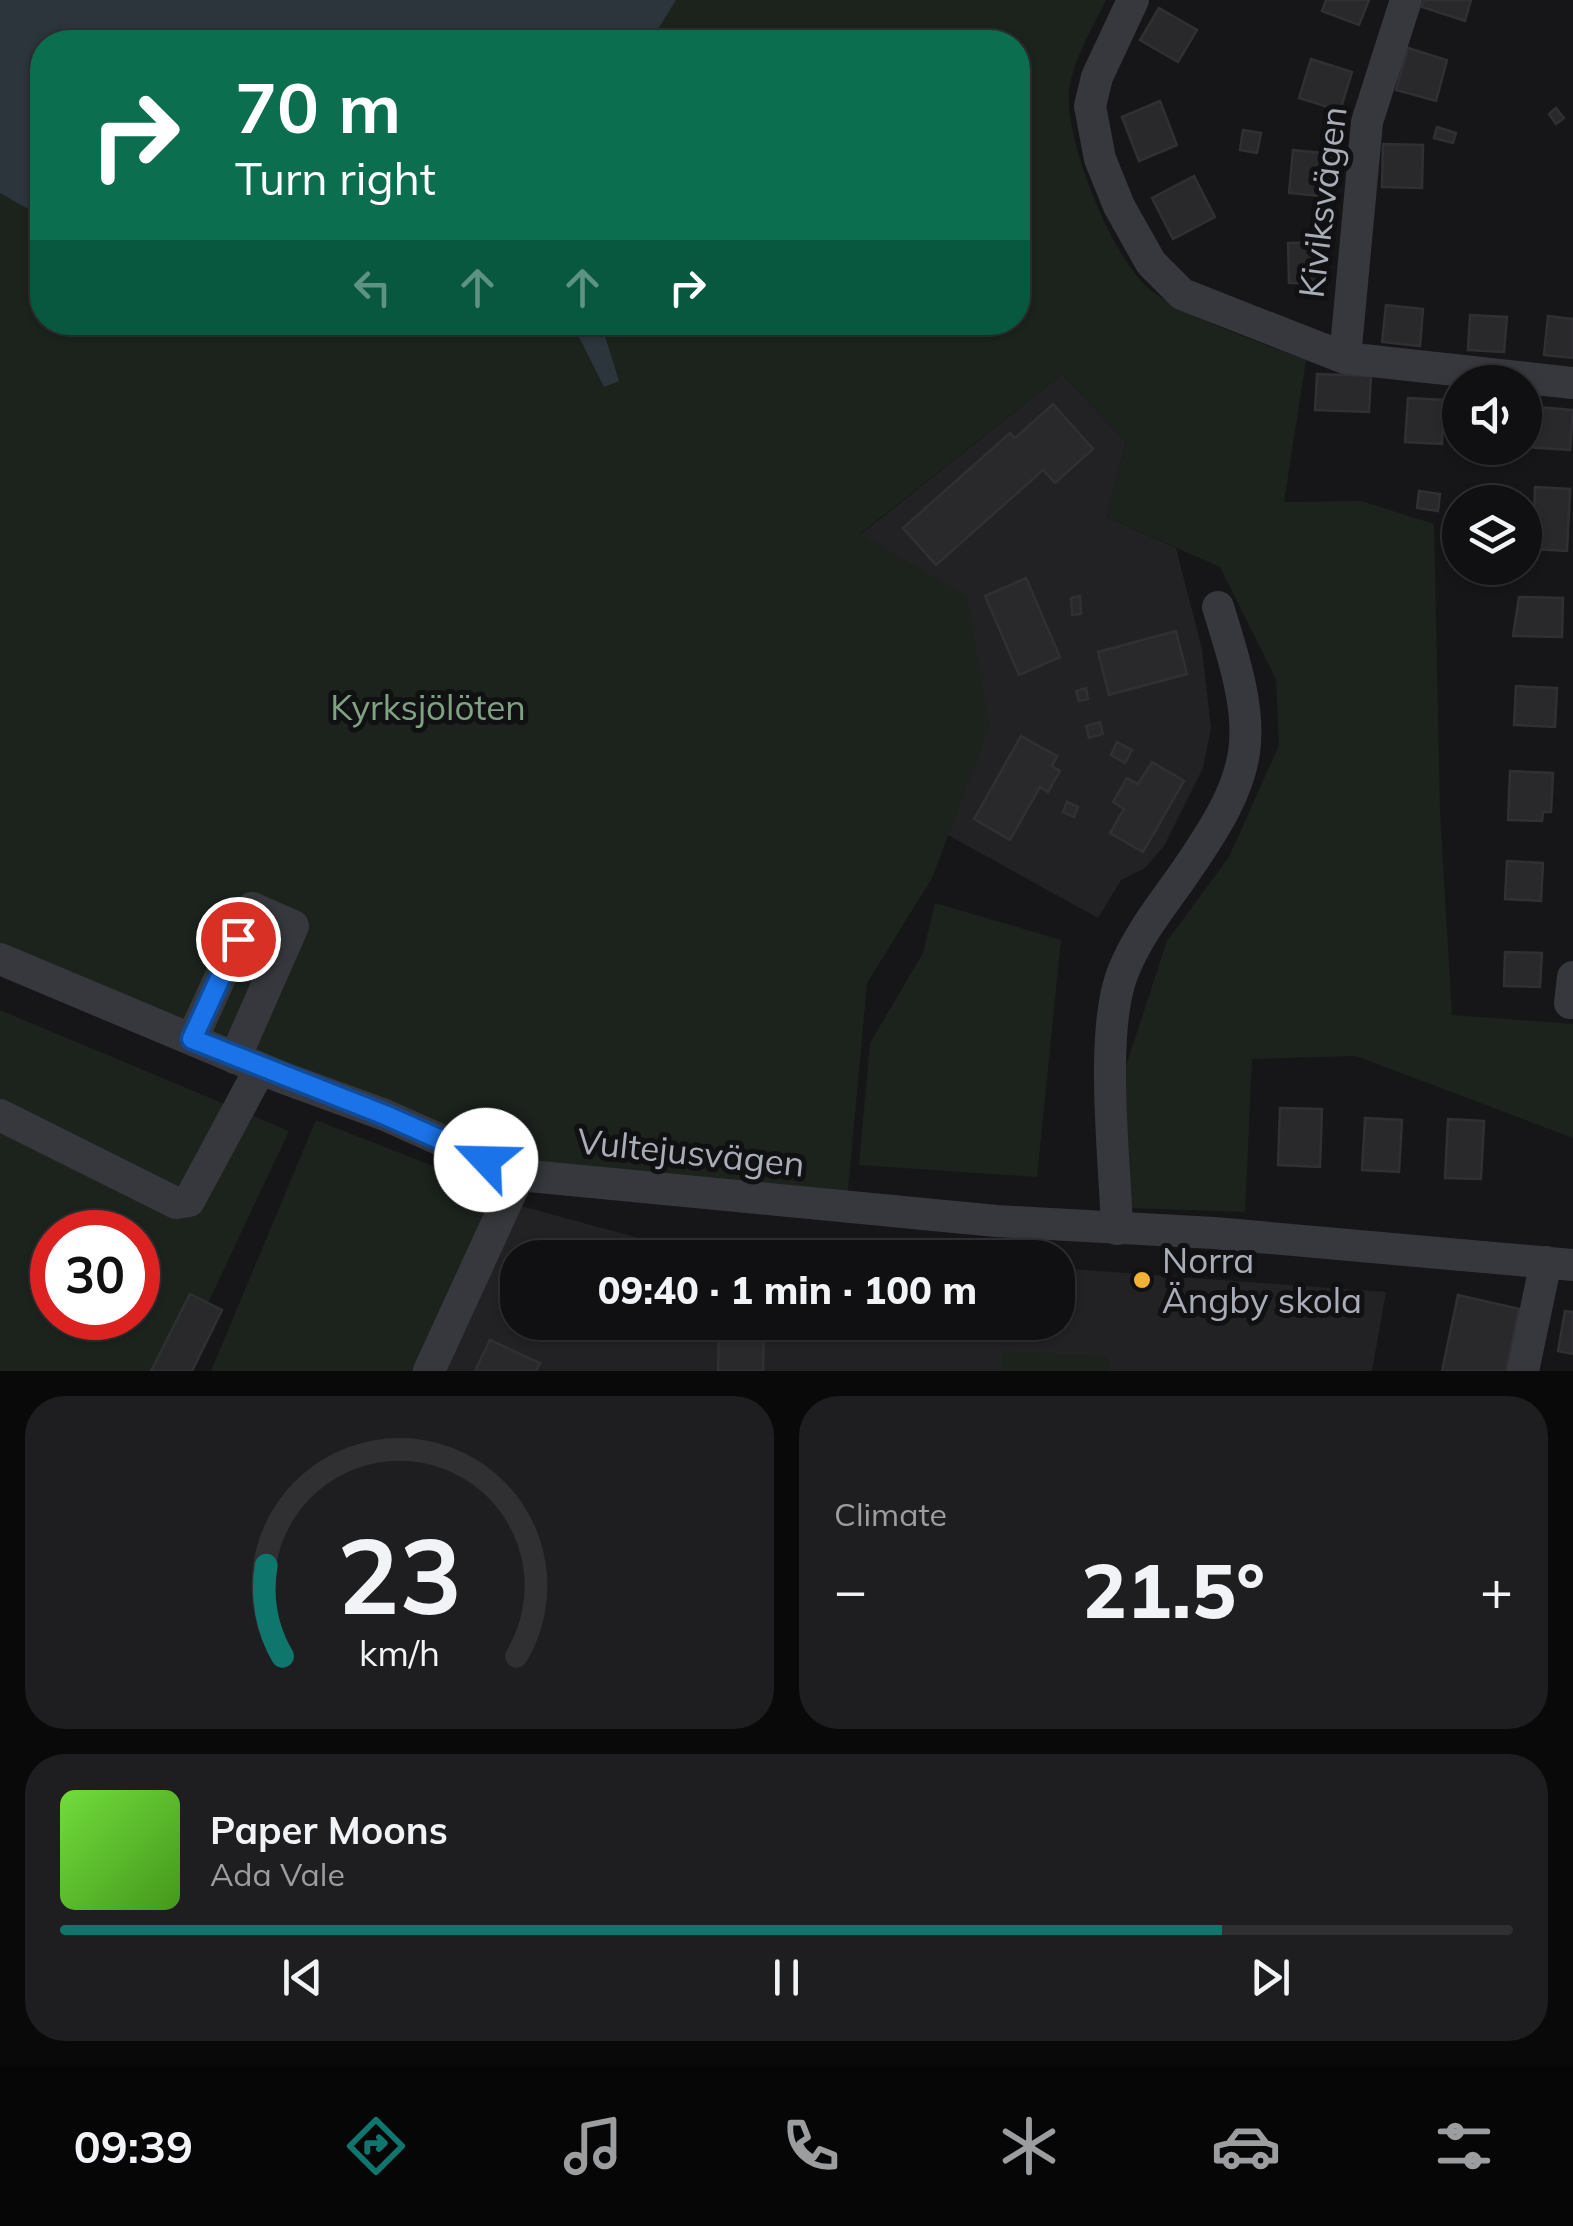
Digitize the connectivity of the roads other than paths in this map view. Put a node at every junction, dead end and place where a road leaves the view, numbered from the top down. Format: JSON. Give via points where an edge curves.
{"nodes":[{"id":1,"x":1132,"y":0,"type":"edge"},
{"id":2,"x":1406,"y":0,"type":"edge"},
{"id":3,"x":1345,"y":358,"type":"junction"},
{"id":4,"x":1573,"y":383,"type":"edge"},
{"id":5,"x":1218,"y":607,"type":"dead end"},
{"id":6,"x":0,"y":959,"type":"edge"},
{"id":7,"x":192,"y":1039,"type":"junction"},
{"id":8,"x":247,"y":1063,"type":"junction"},
{"id":9,"x":0,"y":1116,"type":"edge"},
{"id":10,"x":519,"y":1175,"type":"junction"},
{"id":11,"x":1117,"y":1229,"type":"junction"},
{"id":12,"x":1559,"y":1263,"type":"edge"},
{"id":13,"x":430,"y":1371,"type":"edge"},
{"id":14,"x":1523,"y":1371,"type":"edge"}],
"edges":[{"from":1,"to":3,"type":"street","via":[[1090,106],[1100,159],[1151,263],[1182,294]]},
{"from":2,"to":3,"type":"street","name":"Kiviksvägen","via":[[1367,122]]},
{"from":3,"to":4,"type":"street"},
{"from":5,"to":11,"type":"street","via":[[1242,681],[1248,752],[1201,849],[1122,974],[1113,1053]]},
{"from":6,"to":7,"type":"street","name":"Vultejusvägen"},
{"from":7,"to":8,"type":"street","name":"Vultejusvägen"},
{"from":7,"to":8,"type":"street","via":[[252,908],[293,926]]},
{"from":8,"to":9,"type":"street","via":[[189,1201],[176,1203]]},
{"from":8,"to":10,"type":"street","name":"Vultejusvägen"},
{"from":10,"to":11,"type":"street","name":"Vultejusvägen"},
{"from":10,"to":13,"type":"street"},
{"from":11,"to":12,"type":"street","name":"Vultejusvägen"},
{"from":12,"to":14,"type":"street"}]}
